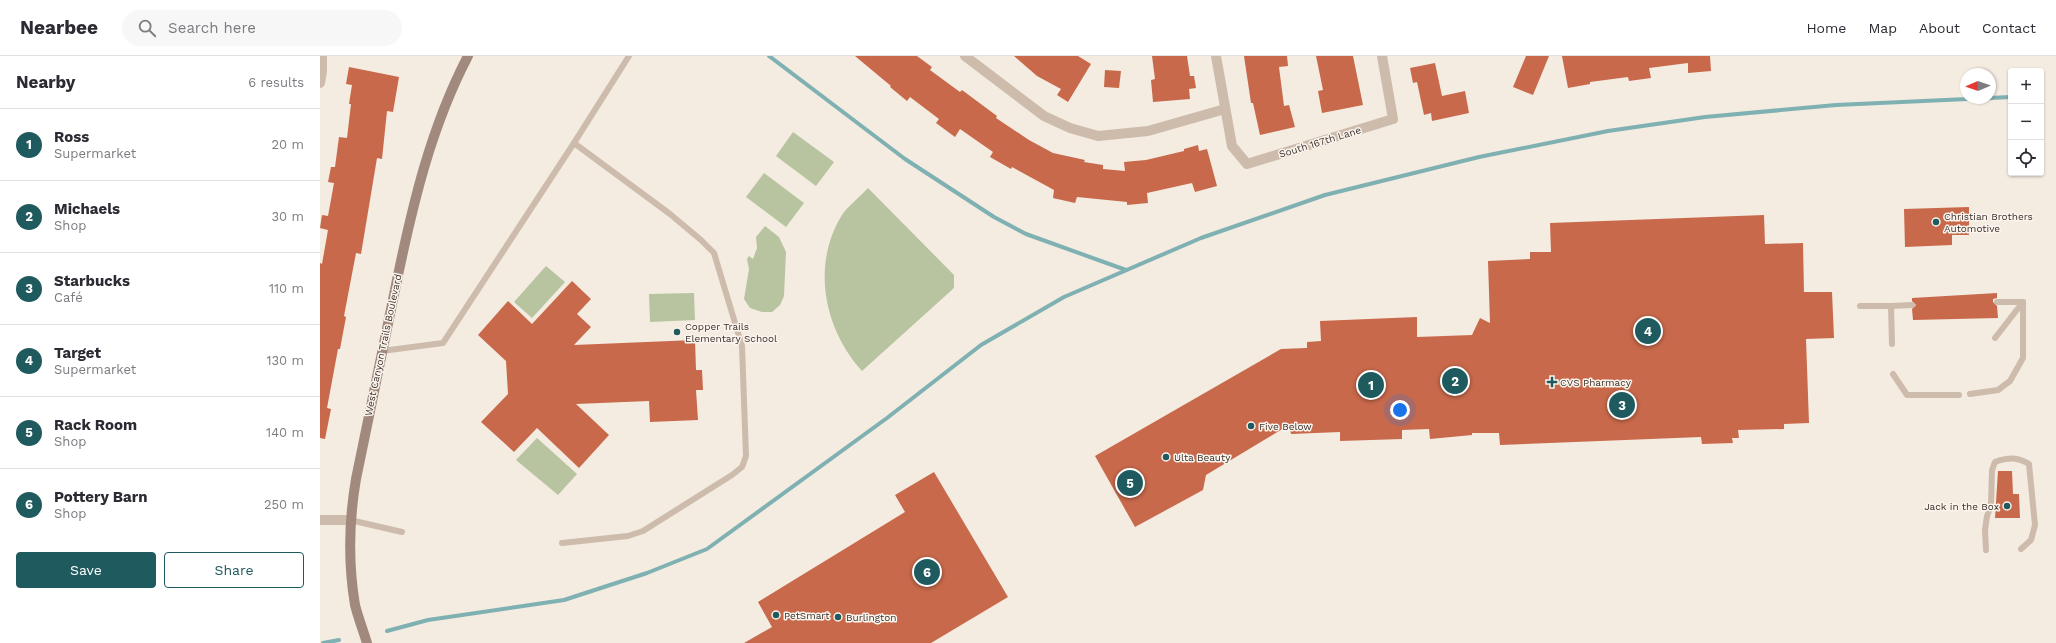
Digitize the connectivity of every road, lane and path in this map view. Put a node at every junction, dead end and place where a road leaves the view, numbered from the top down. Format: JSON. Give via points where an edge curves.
{"nodes":[{"id":1,"x":322,"y":56,"type":"edge"},
{"id":2,"x":468,"y":56,"type":"edge"},
{"id":3,"x":629,"y":56,"type":"edge"},
{"id":4,"x":965,"y":56,"type":"edge"},
{"id":5,"x":1216,"y":56,"type":"edge"},
{"id":6,"x":1382,"y":56,"type":"edge"},
{"id":7,"x":321,"y":71,"type":"edge"},
{"id":8,"x":320,"y":83,"type":"edge"},
{"id":9,"x":1225,"y":109,"type":"junction"},
{"id":10,"x":574,"y":143,"type":"junction"},
{"id":11,"x":1997,"y":302,"type":"dead end"},
{"id":12,"x":2023,"y":302,"type":"junction"},
{"id":13,"x":1912,"y":305,"type":"dead end"},
{"id":14,"x":1860,"y":306,"type":"dead end"},
{"id":15,"x":1891,"y":306,"type":"junction"},
{"id":16,"x":1995,"y":338,"type":"dead end"},
{"id":17,"x":1892,"y":344,"type":"dead end"},
{"id":18,"x":382,"y":351,"type":"junction"},
{"id":19,"x":1893,"y":374,"type":"dead end"},
{"id":20,"x":1970,"y":394,"type":"dead end"},
{"id":21,"x":1959,"y":395,"type":"dead end"},
{"id":22,"x":320,"y":520,"type":"edge"},
{"id":23,"x":350,"y":520,"type":"junction"},
{"id":24,"x":402,"y":532,"type":"dead end"},
{"id":25,"x":562,"y":543,"type":"dead end"},
{"id":26,"x":2021,"y":549,"type":"dead end"},
{"id":27,"x":1986,"y":550,"type":"dead end"},
{"id":28,"x":366,"y":642,"type":"edge"}],
"edges":[{"from":1,"to":7,"type":"street"},
{"from":2,"to":18,"type":"street","name":"West Canyon Trails Boulevard","via":[[439,118],[424,164]]},
{"from":3,"to":10,"type":"lane"},
{"from":4,"to":9,"type":"street","via":[[1044,116],[1070,128],[1098,136],[1148,131]]},
{"from":5,"to":9,"type":"street"},
{"from":6,"to":9,"type":"street","name":"South 167th Lane","via":[[1393,119],[1247,164],[1232,146]]},
{"from":7,"to":8,"type":"street"},
{"from":10,"to":18,"type":"lane","via":[[443,343]]},
{"from":10,"to":25,"type":"lane","via":[[670,214],[714,254],[742,346],[746,456],[742,467],[732,475],[643,531],[628,536]]},
{"from":11,"to":12,"type":"lane"},
{"from":12,"to":16,"type":"lane"},
{"from":12,"to":20,"type":"lane","via":[[2023,358],[2013,376],[1998,390]]},
{"from":13,"to":15,"type":"lane"},
{"from":14,"to":15,"type":"lane"},
{"from":15,"to":17,"type":"lane"},
{"from":18,"to":23,"type":"street","name":"West Canyon Trails Boulevard"},
{"from":19,"to":21,"type":"lane","via":[[1906,395]]},
{"from":22,"to":23,"type":"street"},
{"from":23,"to":24,"type":"lane"},
{"from":23,"to":28,"type":"street","name":"West Canyon Trails Boulevard","via":[[352,583]]},
{"from":26,"to":27,"type":"lane","via":[[2030,540],[2035,525],[2029,464],[2020,459],[2004,458],[1996,462],[1992,470],[1991,506],[1985,530]]}]}
